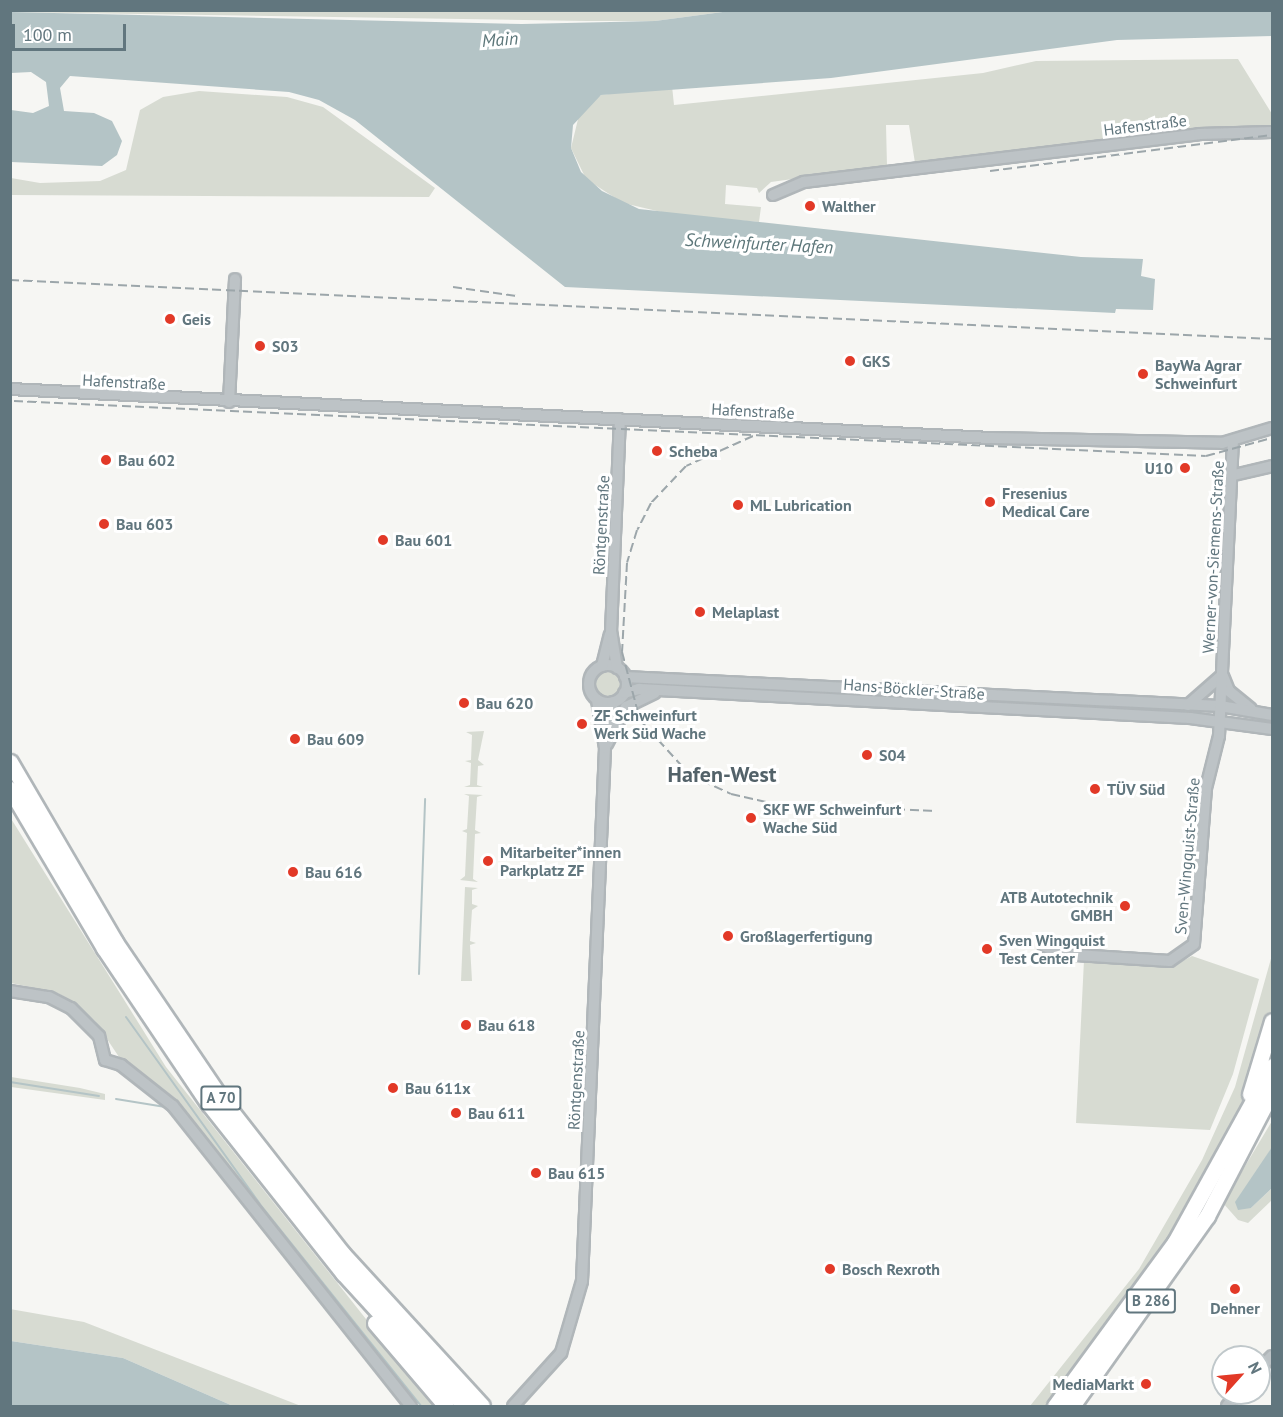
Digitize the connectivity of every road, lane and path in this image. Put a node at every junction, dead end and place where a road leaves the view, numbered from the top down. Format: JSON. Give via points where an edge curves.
{"nodes":[{"id":1,"x":1272,"y":132,"type":"edge"},
{"id":2,"x":773,"y":195,"type":"dead end"},
{"id":3,"x":235,"y":279,"type":"dead end"},
{"id":4,"x":12,"y":391,"type":"edge"},
{"id":5,"x":229,"y":402,"type":"junction"},
{"id":6,"x":620,"y":419,"type":"junction"},
{"id":7,"x":1272,"y":428,"type":"edge"},
{"id":8,"x":1233,"y":442,"type":"junction"},
{"id":9,"x":1272,"y":465,"type":"edge"},
{"id":10,"x":1234,"y":475,"type":"junction"},
{"id":11,"x":610,"y":632,"type":"junction"},
{"id":12,"x":602,"y":666,"type":"junction"},
{"id":13,"x":617,"y":668,"type":"junction"},
{"id":14,"x":1222,"y":673,"type":"junction"},
{"id":15,"x":625,"y":677,"type":"junction"},
{"id":16,"x":724,"y":682,"type":"junction"},
{"id":17,"x":775,"y":690,"type":"junction"},
{"id":18,"x":664,"y":692,"type":"junction"},
{"id":19,"x":624,"y":693,"type":"junction"},
{"id":20,"x":831,"y":693,"type":"junction"},
{"id":21,"x":723,"y":694,"type":"junction"},
{"id":22,"x":996,"y":696,"type":"junction"},
{"id":23,"x":597,"y":700,"type":"junction"},
{"id":24,"x":614,"y":702,"type":"junction"},
{"id":25,"x":1122,"y":703,"type":"junction"},
{"id":26,"x":1188,"y":705,"type":"junction"},
{"id":27,"x":1220,"y":706,"type":"junction"},
{"id":28,"x":996,"y":709,"type":"junction"},
{"id":29,"x":1252,"y":710,"type":"junction"},
{"id":30,"x":1121,"y":715,"type":"junction"},
{"id":31,"x":1272,"y":715,"type":"edge"},
{"id":32,"x":1220,"y":720,"type":"junction"},
{"id":33,"x":1272,"y":729,"type":"edge"},
{"id":34,"x":604,"y":733,"type":"junction"},
{"id":35,"x":605,"y":748,"type":"junction"},
{"id":36,"x":10,"y":762,"type":"edge"},
{"id":37,"x":10,"y":789,"type":"edge"},
{"id":38,"x":1043,"y":945,"type":"dead end"},
{"id":39,"x":10,"y":991,"type":"edge"},
{"id":40,"x":1272,"y":1021,"type":"edge"},
{"id":41,"x":1272,"y":1066,"type":"edge"},
{"id":42,"x":1272,"y":1091,"type":"edge"},
{"id":43,"x":1272,"y":1113,"type":"edge"},
{"id":44,"x":1239,"y":1128,"type":"junction"},
{"id":45,"x":1222,"y":1190,"type":"junction"},
{"id":46,"x":343,"y":1273,"type":"junction"},
{"id":47,"x":475,"y":1405,"type":"edge"},
{"id":48,"x":411,"y":1407,"type":"edge"},
{"id":49,"x":446,"y":1407,"type":"edge"},
{"id":50,"x":513,"y":1407,"type":"edge"},
{"id":51,"x":1055,"y":1407,"type":"edge"},
{"id":52,"x":1072,"y":1407,"type":"edge"}],
"edges":[{"from":1,"to":2,"type":"street","name":"Hafenstraße","via":[[1199,134],[804,182]]},
{"from":3,"to":5,"type":"street"},
{"from":4,"to":5,"type":"street","name":"Hafenstraße"},
{"from":5,"to":6,"type":"street","name":"Hafenstraße"},
{"from":6,"to":8,"type":"street","name":"Hafenstraße","via":[[992,438]]},
{"from":6,"to":11,"type":"street","name":"Röntgenstraße"},
{"from":7,"to":8,"type":"street","name":"Hafenstraße"},
{"from":8,"to":10,"type":"street","name":"Werner-von-Siemens-Straße"},
{"from":9,"to":10,"type":"street"},
{"from":10,"to":14,"type":"street","name":"Werner-von-Siemens-Straße"},
{"from":11,"to":12,"type":"street","name":"Röntgenstraße"},
{"from":11,"to":13,"type":"street","name":"Röntgenstraße"},
{"from":12,"to":13,"type":"street"},
{"from":12,"to":23,"type":"street","via":[[589,684]]},
{"from":13,"to":15,"type":"street"},
{"from":14,"to":26,"type":"street","name":"Werner-von-Siemens-Straße","via":[[1215,687]]},
{"from":14,"to":27,"type":"street","name":"Werner-von-Siemens-Straße"},
{"from":14,"to":29,"type":"street","name":"Hans-Böckler-Straße","via":[[1229,691]]},
{"from":15,"to":16,"type":"street","name":"Hans-Böckler-Straße"},
{"from":15,"to":19,"type":"street"},
{"from":16,"to":17,"type":"street","name":"Hans-Böckler-Straße"},
{"from":16,"to":21,"type":"street"},
{"from":17,"to":20,"type":"street","name":"Hans-Böckler-Straße"},
{"from":17,"to":21,"type":"street","name":"Hans-Böckler-Straße"},
{"from":18,"to":19,"type":"street","name":"Hans-Böckler-Straße"},
{"from":18,"to":21,"type":"street","name":"Hans-Böckler-Straße"},
{"from":18,"to":35,"type":"street","via":[[626,707]]},
{"from":19,"to":24,"type":"street"},
{"from":20,"to":22,"type":"street","name":"Hans-Böckler-Straße"},
{"from":20,"to":28,"type":"street","name":"Hans-Böckler-Straße"},
{"from":22,"to":25,"type":"street","name":"Hans-Böckler-Straße"},
{"from":22,"to":28,"type":"street","name":"Hans-Böckler-Straße"},
{"from":23,"to":24,"type":"street"},
{"from":23,"to":34,"type":"street","name":"Röntgenstraße"},
{"from":24,"to":34,"type":"street","name":"Röntgenstraße"},
{"from":25,"to":26,"type":"street","name":"Hans-Böckler-Straße"},
{"from":25,"to":30,"type":"street"},
{"from":26,"to":27,"type":"street","name":"Hans-Böckler-Straße"},
{"from":27,"to":29,"type":"street","name":"Hans-Böckler-Straße"},
{"from":27,"to":32,"type":"street","name":"Werner-von-Siemens-Straße"},
{"from":28,"to":30,"type":"street","name":"Hans-Böckler-Straße"},
{"from":29,"to":31,"type":"street","name":"Hans-Böckler-Straße"},
{"from":30,"to":32,"type":"street","name":"Hans-Böckler-Straße"},
{"from":32,"to":33,"type":"street","name":"Hans-Böckler-Straße"},
{"from":32,"to":38,"type":"street","name":"Sven-Wingquist-Straße","via":[[1206,788],[1191,950],[1170,961],[1060,954]]},
{"from":34,"to":35,"type":"street","name":"Röntgenstraße"},
{"from":35,"to":50,"type":"street","name":"Röntgenstraße","via":[[582,1281],[561,1353]]},
{"from":36,"to":47,"type":"highway","number":"A 70","via":[[115,942],[226,1105],[342,1253]]},
{"from":37,"to":46,"type":"highway","number":"A 70","via":[[164,1039]]},
{"from":39,"to":48,"type":"street","via":[[49,997],[78,1013],[99,1036],[105,1060],[134,1074],[185,1118]]},
{"from":40,"to":44,"type":"highway"},
{"from":41,"to":44,"type":"highway","number":"B 286"},
{"from":42,"to":45,"type":"highway","number":"B 286"},
{"from":43,"to":45,"type":"highway","number":"B 286"},
{"from":44,"to":51,"type":"highway","number":"B 286","via":[[1152,1277]]},
{"from":45,"to":52,"type":"highway","number":"B 286","via":[[1166,1281]]},
{"from":46,"to":47,"type":"highway","number":"A 70"},
{"from":46,"to":49,"type":"highway","via":[[389,1342]]}]}
